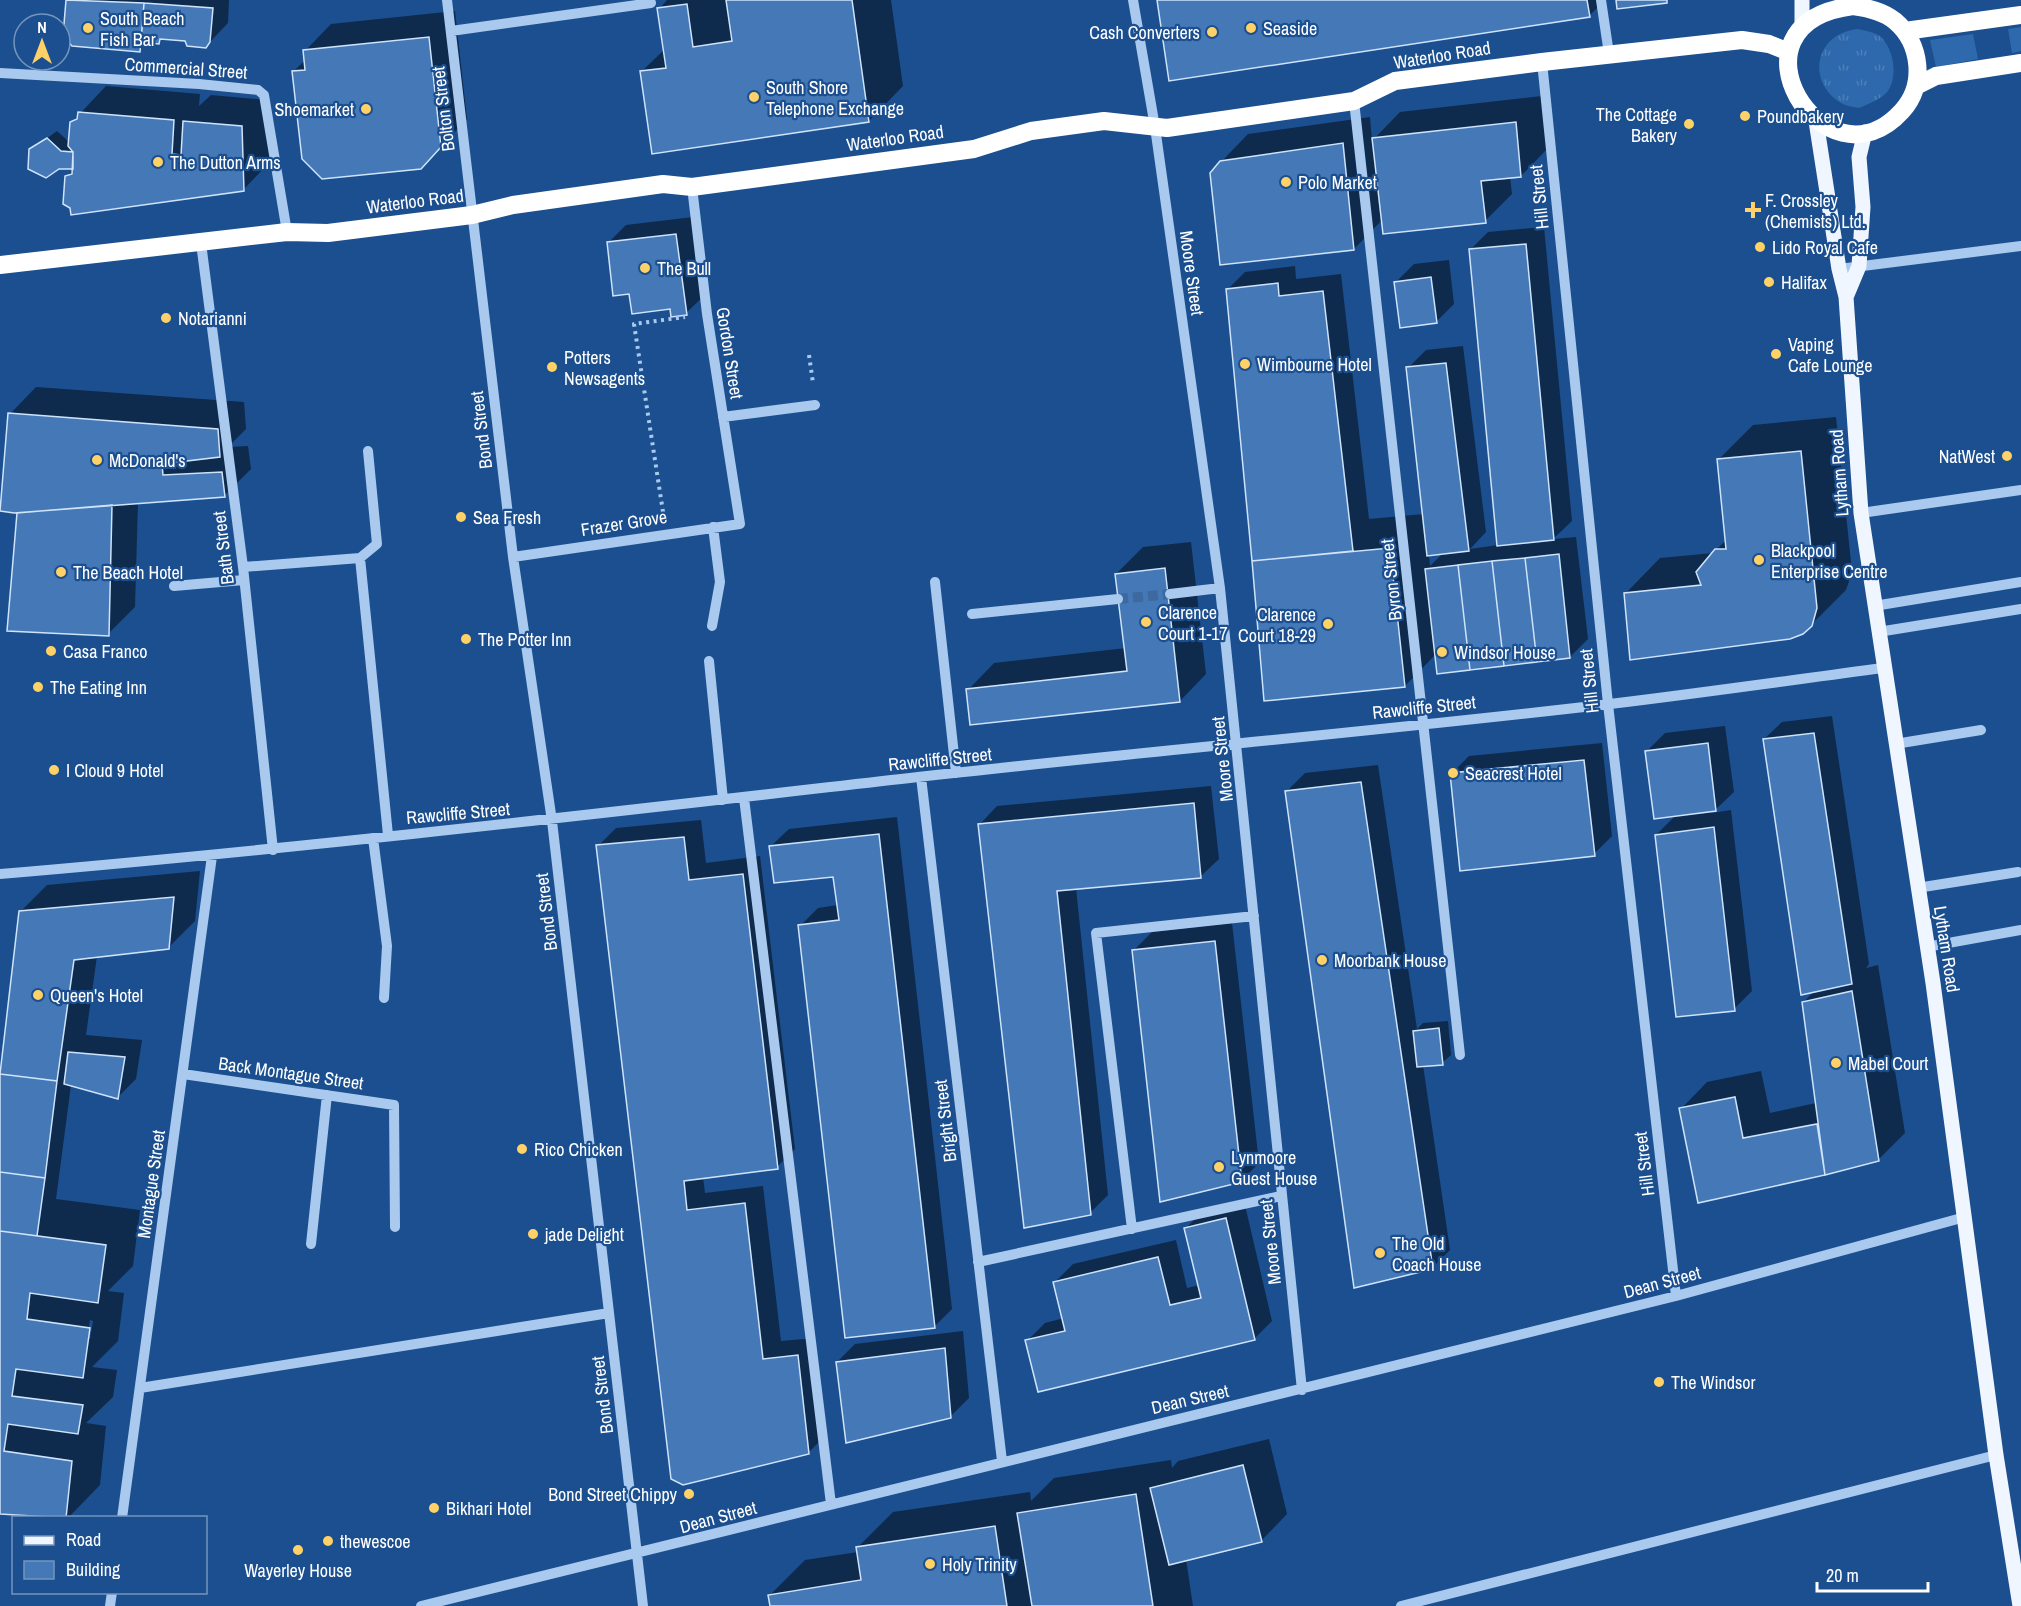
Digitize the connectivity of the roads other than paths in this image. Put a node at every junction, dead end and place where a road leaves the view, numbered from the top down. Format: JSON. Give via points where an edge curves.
{"nodes":[{"id":1,"x":447,"y":0,"type":"edge"},
{"id":2,"x":1133,"y":0,"type":"edge"},
{"id":3,"x":1601,"y":0,"type":"edge"},
{"id":4,"x":1802,"y":0,"type":"edge"},
{"id":5,"x":650,"y":1,"type":"edge"},
{"id":6,"x":1851,"y":3,"type":"edge"},
{"id":7,"x":2021,"y":15,"type":"edge"},
{"id":8,"x":1802,"y":28,"type":"junction"},
{"id":9,"x":1905,"y":31,"type":"junction"},
{"id":10,"x":451,"y":32,"type":"junction"},
{"id":11,"x":1789,"y":52,"type":"junction"},
{"id":12,"x":1609,"y":54,"type":"junction"},
{"id":13,"x":1542,"y":62,"type":"junction"},
{"id":14,"x":2021,"y":63,"type":"edge"},
{"id":15,"x":0,"y":73,"type":"edge"},
{"id":16,"x":1916,"y":86,"type":"junction"},
{"id":17,"x":1354,"y":101,"type":"junction"},
{"id":18,"x":1816,"y":121,"type":"junction"},
{"id":19,"x":1155,"y":127,"type":"junction"},
{"id":20,"x":1865,"y":132,"type":"junction"},
{"id":21,"x":692,"y":187,"type":"junction"},
{"id":22,"x":472,"y":215,"type":"junction"},
{"id":23,"x":287,"y":232,"type":"junction"},
{"id":24,"x":201,"y":243,"type":"junction"},
{"id":25,"x":2021,"y":246,"type":"edge"},
{"id":26,"x":0,"y":266,"type":"edge"},
{"id":27,"x":1859,"y":266,"type":"junction"},
{"id":28,"x":1839,"y":269,"type":"junction"},
{"id":29,"x":1846,"y":297,"type":"junction"},
{"id":30,"x":815,"y":405,"type":"dead end"},
{"id":31,"x":723,"y":417,"type":"junction"},
{"id":32,"x":368,"y":451,"type":"dead end"},
{"id":33,"x":2021,"y":490,"type":"edge"},
{"id":34,"x":1861,"y":513,"type":"junction"},
{"id":35,"x":740,"y":524,"type":"joint"},
{"id":36,"x":713,"y":528,"type":"junction"},
{"id":37,"x":513,"y":557,"type":"junction"},
{"id":38,"x":360,"y":558,"type":"junction"},
{"id":39,"x":243,"y":567,"type":"junction"},
{"id":40,"x":244,"y":580,"type":"junction"},
{"id":41,"x":935,"y":582,"type":"dead end"},
{"id":42,"x":2021,"y":582,"type":"edge"},
{"id":43,"x":174,"y":586,"type":"dead end"},
{"id":44,"x":1220,"y":588,"type":"junction"},
{"id":45,"x":1170,"y":594,"type":"tunnel mouth"},
{"id":46,"x":1118,"y":599,"type":"tunnel mouth"},
{"id":47,"x":1874,"y":606,"type":"junction"},
{"id":48,"x":2021,"y":609,"type":"edge"},
{"id":49,"x":972,"y":614,"type":"dead end"},
{"id":50,"x":712,"y":626,"type":"dead end"},
{"id":51,"x":1878,"y":632,"type":"junction"},
{"id":52,"x":709,"y":661,"type":"dead end"},
{"id":53,"x":1883,"y":668,"type":"junction"},
{"id":54,"x":1608,"y":704,"type":"junction"},
{"id":55,"x":1424,"y":724,"type":"junction"},
{"id":56,"x":1981,"y":730,"type":"dead end"},
{"id":57,"x":1237,"y":744,"type":"junction"},
{"id":58,"x":1895,"y":744,"type":"junction"},
{"id":59,"x":956,"y":773,"type":"junction"},
{"id":60,"x":921,"y":777,"type":"junction"},
{"id":61,"x":744,"y":798,"type":"junction"},
{"id":62,"x":723,"y":800,"type":"junction"},
{"id":63,"x":552,"y":821,"type":"junction"},
{"id":64,"x":388,"y":836,"type":"junction"},
{"id":65,"x":372,"y":838,"type":"junction"},
{"id":66,"x":273,"y":850,"type":"junction"},
{"id":67,"x":212,"y":856,"type":"junction"},
{"id":68,"x":2018,"y":872,"type":"dead end"},
{"id":69,"x":0,"y":874,"type":"edge"},
{"id":70,"x":1917,"y":888,"type":"junction"},
{"id":71,"x":1254,"y":916,"type":"junction"},
{"id":72,"x":2021,"y":930,"type":"edge"},
{"id":73,"x":1926,"y":947,"type":"junction"},
{"id":74,"x":384,"y":998,"type":"dead end"},
{"id":75,"x":1460,"y":1056,"type":"dead end"},
{"id":76,"x":183,"y":1074,"type":"junction"},
{"id":77,"x":327,"y":1095,"type":"junction"},
{"id":78,"x":1281,"y":1196,"type":"junction"},
{"id":79,"x":1965,"y":1217,"type":"junction"},
{"id":80,"x":395,"y":1227,"type":"dead end"},
{"id":81,"x":1132,"y":1229,"type":"junction"},
{"id":82,"x":311,"y":1244,"type":"dead end"},
{"id":83,"x":978,"y":1262,"type":"junction"},
{"id":84,"x":1676,"y":1296,"type":"junction"},
{"id":85,"x":609,"y":1313,"type":"junction"},
{"id":86,"x":140,"y":1388,"type":"junction"},
{"id":87,"x":1302,"y":1390,"type":"junction"},
{"id":88,"x":1996,"y":1455,"type":"junction"},
{"id":89,"x":1002,"y":1461,"type":"junction"},
{"id":90,"x":831,"y":1504,"type":"junction"},
{"id":91,"x":122,"y":1516,"type":"edge"},
{"id":92,"x":638,"y":1555,"type":"junction"},
{"id":93,"x":421,"y":1606,"type":"edge"},
{"id":94,"x":643,"y":1606,"type":"edge"},
{"id":95,"x":1401,"y":1606,"type":"edge"},
{"id":96,"x":2020,"y":1606,"type":"edge"}],
"edges":[{"from":1,"to":10,"type":"street","name":"Bolton Street"},
{"from":2,"to":19,"type":"street","name":"Moore Street"},
{"from":3,"to":12,"type":"street"},
{"from":4,"to":8,"type":"main road"},
{"from":5,"to":10,"type":"street"},
{"from":6,"to":8,"type":"highway"},
{"from":6,"to":9,"type":"highway","via":[[1881,12]]},
{"from":7,"to":9,"type":"highway"},
{"from":8,"to":11,"type":"highway"},
{"from":9,"to":16,"type":"highway","via":[[1916,56]]},
{"from":10,"to":22,"type":"street","name":"Bolton Street"},
{"from":11,"to":12,"type":"highway","name":"Waterloo Road","via":[[1742,40]]},
{"from":11,"to":18,"type":"highway","via":[[1789,79],[1801,104]]},
{"from":12,"to":13,"type":"highway","name":"Waterloo Road"},
{"from":13,"to":17,"type":"highway","name":"Waterloo Road","via":[[1395,81]]},
{"from":13,"to":54,"type":"street","name":"Hill Street"},
{"from":14,"to":16,"type":"highway","via":[[1936,76]]},
{"from":15,"to":23,"type":"street","name":"Commercial Street","via":[[258,90],[264,95]]},
{"from":16,"to":20,"type":"highway","via":[[1898,116]]},
{"from":17,"to":19,"type":"highway","name":"Waterloo Road"},
{"from":17,"to":55,"type":"street","name":"Byron Street"},
{"from":18,"to":20,"type":"highway","via":[[1836,130]]},
{"from":18,"to":28,"type":"main road","name":"Lytham Road"},
{"from":19,"to":21,"type":"highway","name":"Waterloo Road","via":[[1104,121],[1031,131],[974,149]]},
{"from":19,"to":44,"type":"street","name":"Moore Street"},
{"from":20,"to":27,"type":"main road","name":"Lytham Road","via":[[1859,157],[1863,207]]},
{"from":21,"to":22,"type":"highway","name":"Waterloo Road","via":[[663,184],[513,205]]},
{"from":21,"to":31,"type":"street","name":"Gordon Street"},
{"from":22,"to":23,"type":"highway","name":"Waterloo Road","via":[[328,233]]},
{"from":22,"to":37,"type":"street","name":"Bond Street"},
{"from":23,"to":24,"type":"highway","name":"Waterloo Road"},
{"from":24,"to":26,"type":"highway","name":"Waterloo Road"},
{"from":24,"to":39,"type":"street","name":"Bath Street"},
{"from":25,"to":27,"type":"street"},
{"from":27,"to":28,"type":"street"},
{"from":27,"to":29,"type":"main road","name":"Lytham Road"},
{"from":28,"to":29,"type":"main road","name":"Lytham Road"},
{"from":29,"to":34,"type":"main road","name":"Lytham Road"},
{"from":30,"to":31,"type":"street"},
{"from":31,"to":35,"type":"street","name":"Gordon Street"},
{"from":32,"to":38,"type":"street","via":[[376,544]]},
{"from":33,"to":34,"type":"street"},
{"from":34,"to":47,"type":"main road","name":"Lytham Road"},
{"from":35,"to":36,"type":"street","name":"Frazer Grove"},
{"from":36,"to":37,"type":"street","name":"Frazer Grove"},
{"from":36,"to":50,"type":"street","via":[[720,582]]},
{"from":37,"to":63,"type":"street","name":"Bond Street"},
{"from":38,"to":39,"type":"street"},
{"from":38,"to":64,"type":"street"},
{"from":39,"to":40,"type":"street","name":"Bath Street"},
{"from":40,"to":43,"type":"street"},
{"from":40,"to":66,"type":"street","name":"Bath Street"},
{"from":41,"to":59,"type":"street"},
{"from":42,"to":47,"type":"street"},
{"from":44,"to":45,"type":"street"},
{"from":44,"to":57,"type":"street","name":"Moore Street"},
{"from":46,"to":49,"type":"street"},
{"from":47,"to":51,"type":"main road","name":"Lytham Road"},
{"from":48,"to":51,"type":"street"},
{"from":51,"to":53,"type":"main road","name":"Lytham Road"},
{"from":52,"to":62,"type":"street"},
{"from":53,"to":54,"type":"street","name":"Rawcliffe Street"},
{"from":53,"to":58,"type":"main road","name":"Lytham Road"},
{"from":54,"to":55,"type":"street","name":"Rawcliffe Street"},
{"from":54,"to":84,"type":"street","name":"Hill Street"},
{"from":55,"to":57,"type":"street","name":"Rawcliffe Street"},
{"from":55,"to":75,"type":"street","name":"Byron Street"},
{"from":56,"to":58,"type":"street"},
{"from":57,"to":59,"type":"street","name":"Rawcliffe Street"},
{"from":57,"to":71,"type":"street","name":"Moore Street"},
{"from":58,"to":70,"type":"main road","name":"Lytham Road"},
{"from":59,"to":60,"type":"street","name":"Rawcliffe Street"},
{"from":60,"to":61,"type":"street","name":"Rawcliffe Street"},
{"from":60,"to":83,"type":"street","name":"Bright Street"},
{"from":61,"to":62,"type":"street","name":"Rawcliffe Street"},
{"from":61,"to":90,"type":"street"},
{"from":62,"to":63,"type":"street","name":"Rawcliffe Street"},
{"from":63,"to":64,"type":"street","name":"Rawcliffe Street"},
{"from":63,"to":85,"type":"street","name":"Bond Street"},
{"from":64,"to":65,"type":"street","name":"Rawcliffe Street"},
{"from":65,"to":66,"type":"street","name":"Rawcliffe Street"},
{"from":65,"to":74,"type":"street","via":[[387,946]]},
{"from":66,"to":67,"type":"street","name":"Rawcliffe Street"},
{"from":67,"to":69,"type":"street","name":"Rawcliffe Street"},
{"from":67,"to":76,"type":"street","name":"Montague Street"},
{"from":68,"to":70,"type":"street"},
{"from":70,"to":73,"type":"main road","name":"Lytham Road"},
{"from":71,"to":78,"type":"street","name":"Moore Street"},
{"from":71,"to":81,"type":"street","via":[[1096,933]]},
{"from":72,"to":73,"type":"street"},
{"from":73,"to":79,"type":"main road","name":"Lytham Road"},
{"from":76,"to":77,"type":"street","name":"Back Montague Street"},
{"from":76,"to":86,"type":"street","name":"Montague Street"},
{"from":77,"to":80,"type":"street","name":"Back Montague Street","via":[[394,1105]]},
{"from":77,"to":82,"type":"street"},
{"from":78,"to":81,"type":"street"},
{"from":78,"to":87,"type":"street","name":"Moore Street"},
{"from":79,"to":84,"type":"street","name":"Dean Street"},
{"from":79,"to":88,"type":"main road","name":"Lytham Road"},
{"from":81,"to":83,"type":"street"},
{"from":83,"to":89,"type":"street","name":"Bright Street"},
{"from":84,"to":87,"type":"street","name":"Dean Street"},
{"from":85,"to":86,"type":"street"},
{"from":85,"to":92,"type":"street","name":"Bond Street"},
{"from":86,"to":91,"type":"street","name":"Montague Street"},
{"from":87,"to":89,"type":"street","name":"Dean Street"},
{"from":88,"to":95,"type":"street"},
{"from":88,"to":96,"type":"main road","name":"Lytham Road"},
{"from":89,"to":90,"type":"street","name":"Dean Street"},
{"from":90,"to":92,"type":"street","name":"Dean Street"},
{"from":92,"to":93,"type":"street","name":"Dean Street"},
{"from":92,"to":94,"type":"street","name":"Bond Street"}]}
